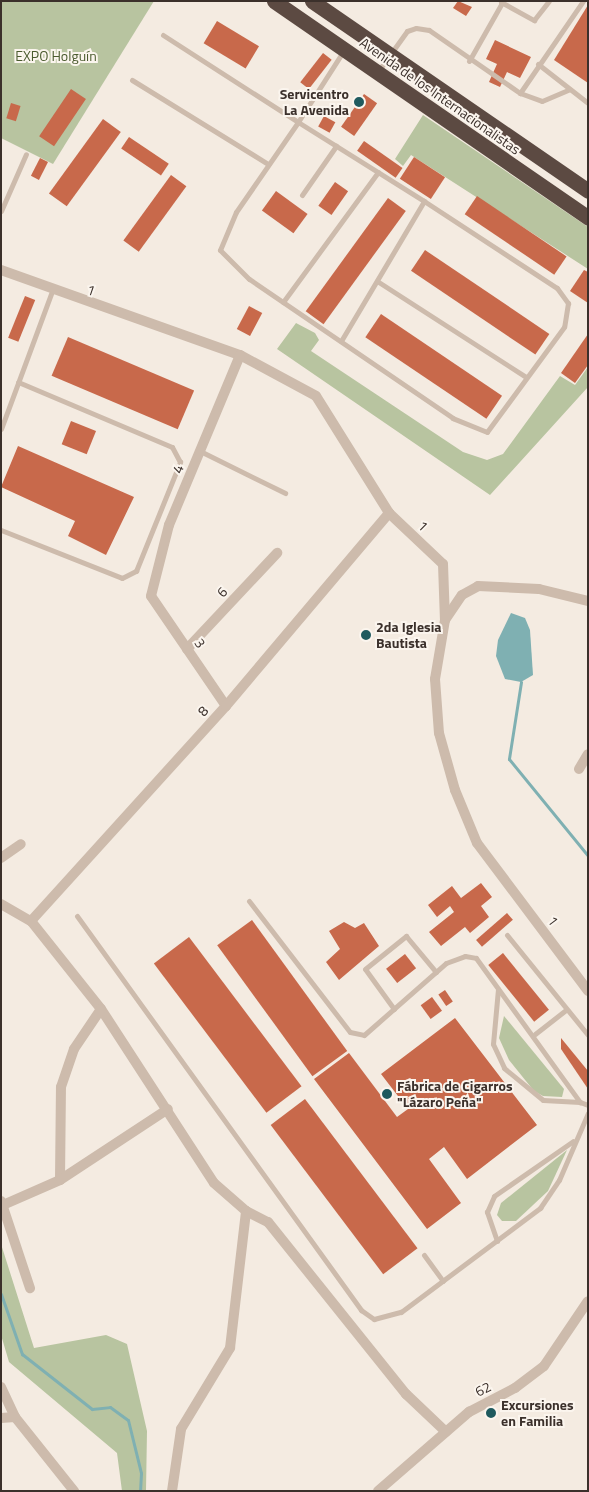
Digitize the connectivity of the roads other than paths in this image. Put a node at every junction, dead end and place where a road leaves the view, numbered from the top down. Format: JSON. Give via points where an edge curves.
{"nodes":[{"id":1,"x":274,"y":1,"type":"edge"},
{"id":2,"x":312,"y":1,"type":"edge"},
{"id":3,"x":549,"y":1,"type":"edge"},
{"id":4,"x":583,"y":1,"type":"edge"},
{"id":5,"x":502,"y":2,"type":"edge"},
{"id":6,"x":163,"y":35,"type":"dead end"},
{"id":7,"x":345,"y":50,"type":"junction"},
{"id":8,"x":390,"y":55,"type":"junction"},
{"id":9,"x":469,"y":61,"type":"junction"},
{"id":10,"x":538,"y":64,"type":"junction"},
{"id":11,"x":378,"y":73,"type":"junction"},
{"id":12,"x":132,"y":80,"type":"dead end"},
{"id":13,"x":570,"y":89,"type":"junction"},
{"id":14,"x":520,"y":93,"type":"junction"},
{"id":15,"x":588,"y":103,"type":"edge"},
{"id":16,"x":298,"y":122,"type":"junction"},
{"id":17,"x":336,"y":146,"type":"junction"},
{"id":18,"x":26,"y":154,"type":"dead end"},
{"id":19,"x":268,"y":164,"type":"junction"},
{"id":20,"x":378,"y":172,"type":"junction"},
{"id":21,"x":588,"y":191,"type":"edge"},
{"id":22,"x":302,"y":195,"type":"dead end"},
{"id":23,"x":424,"y":201,"type":"junction"},
{"id":24,"x":1,"y":211,"type":"edge"},
{"id":25,"x":588,"y":218,"type":"edge"},
{"id":26,"x":1,"y":270,"type":"edge"},
{"id":27,"x":377,"y":281,"type":"junction"},
{"id":28,"x":52,"y":291,"type":"junction"},
{"id":29,"x":283,"y":302,"type":"junction"},
{"id":30,"x":340,"y":341,"type":"junction"},
{"id":31,"x":240,"y":355,"type":"junction"},
{"id":32,"x":526,"y":377,"type":"junction"},
{"id":33,"x":18,"y":382,"type":"junction"},
{"id":34,"x":1,"y":429,"type":"edge"},
{"id":35,"x":200,"y":451,"type":"junction"},
{"id":36,"x":284,"y":493,"type":"dead end"},
{"id":37,"x":389,"y":513,"type":"junction"},
{"id":38,"x":1,"y":530,"type":"edge"},
{"id":39,"x":277,"y":553,"type":"dead end"},
{"id":40,"x":151,"y":596,"type":"joint"},
{"id":41,"x":588,"y":601,"type":"edge"},
{"id":42,"x":445,"y":620,"type":"junction"},
{"id":43,"x":187,"y":649,"type":"junction"},
{"id":44,"x":226,"y":706,"type":"junction"},
{"id":45,"x":588,"y":754,"type":"edge"},
{"id":46,"x":579,"y":770,"type":"dead end"},
{"id":47,"x":21,"y":844,"type":"dead end"},
{"id":48,"x":1,"y":858,"type":"edge"},
{"id":49,"x":249,"y":901,"type":"dead end"},
{"id":50,"x":1,"y":904,"type":"edge"},
{"id":51,"x":77,"y":916,"type":"dead end"},
{"id":52,"x":31,"y":922,"type":"junction"},
{"id":53,"x":507,"y":935,"type":"dead end"},
{"id":54,"x":436,"y":972,"type":"junction"},
{"id":55,"x":498,"y":990,"type":"junction"},
{"id":56,"x":588,"y":990,"type":"edge"},
{"id":57,"x":101,"y":1009,"type":"junction"},
{"id":58,"x":394,"y":1009,"type":"junction"},
{"id":59,"x":566,"y":1010,"type":"junction"},
{"id":60,"x":534,"y":1034,"type":"junction"},
{"id":61,"x":588,"y":1036,"type":"edge"},
{"id":62,"x":580,"y":1102,"type":"junction"},
{"id":63,"x":588,"y":1105,"type":"edge"},
{"id":64,"x":168,"y":1109,"type":"junction"},
{"id":65,"x":588,"y":1113,"type":"edge"},
{"id":66,"x":573,"y":1141,"type":"junction"},
{"id":67,"x":60,"y":1180,"type":"junction"},
{"id":68,"x":2,"y":1203,"type":"edge"},
{"id":69,"x":246,"y":1211,"type":"junction"},
{"id":70,"x":497,"y":1240,"type":"junction"},
{"id":71,"x":424,"y":1255,"type":"dead end"},
{"id":72,"x":443,"y":1281,"type":"junction"},
{"id":73,"x":30,"y":1288,"type":"dead end"},
{"id":74,"x":588,"y":1301,"type":"edge"},
{"id":75,"x":1,"y":1387,"type":"edge"},
{"id":76,"x":15,"y":1417,"type":"junction"},
{"id":77,"x":1,"y":1418,"type":"edge"},
{"id":78,"x":446,"y":1432,"type":"junction"},
{"id":79,"x":74,"y":1491,"type":"edge"},
{"id":80,"x":172,"y":1491,"type":"edge"},
{"id":81,"x":378,"y":1491,"type":"edge"}],
"edges":[{"from":1,"to":7,"type":"highway","name":"Avenida de los Internacionalistas"},
{"from":2,"to":8,"type":"highway","name":"Avenida de los Internacionalistas"},
{"from":3,"to":5,"type":"lane","via":[[534,20]]},
{"from":4,"to":10,"type":"lane"},
{"from":5,"to":9,"type":"lane"},
{"from":6,"to":16,"type":"lane"},
{"from":7,"to":11,"type":"highway","name":"Avenida de los Internacionalistas"},
{"from":7,"to":16,"type":"lane"},
{"from":8,"to":9,"type":"lane","via":[[407,31],[416,28],[430,30]]},
{"from":8,"to":11,"type":"lane"},
{"from":8,"to":21,"type":"highway","name":"Avenida de los Internacionalistas"},
{"from":9,"to":14,"type":"lane"},
{"from":10,"to":13,"type":"lane"},
{"from":10,"to":14,"type":"lane"},
{"from":11,"to":25,"type":"highway","name":"Avenida de los Internacionalistas"},
{"from":12,"to":19,"type":"lane"},
{"from":13,"to":14,"type":"lane","via":[[542,101]]},
{"from":13,"to":15,"type":"lane"},
{"from":16,"to":17,"type":"lane"},
{"from":16,"to":19,"type":"lane"},
{"from":17,"to":20,"type":"lane"},
{"from":17,"to":22,"type":"lane"},
{"from":18,"to":24,"type":"lane"},
{"from":19,"to":29,"type":"lane","via":[[229,225],[220,250],[230,266]]},
{"from":20,"to":23,"type":"lane"},
{"from":20,"to":29,"type":"lane"},
{"from":23,"to":27,"type":"lane"},
{"from":23,"to":32,"type":"lane","via":[[557,288],[568,302],[564,327]]},
{"from":26,"to":28,"type":"street","name":"1"},
{"from":27,"to":30,"type":"lane"},
{"from":27,"to":32,"type":"lane"},
{"from":28,"to":31,"type":"street","name":"1"},
{"from":28,"to":33,"type":"lane"},
{"from":29,"to":30,"type":"lane"},
{"from":30,"to":32,"type":"lane","via":[[480,432],[500,418]]},
{"from":31,"to":35,"type":"street","name":"4"},
{"from":31,"to":37,"type":"street","name":"1","via":[[316,396]]},
{"from":33,"to":34,"type":"lane"},
{"from":33,"to":38,"type":"lane","via":[[172,447],[180,462],[136,571],[122,578]]},
{"from":35,"to":36,"type":"lane"},
{"from":35,"to":40,"type":"street","name":"4","via":[[169,525]]},
{"from":37,"to":42,"type":"street","name":"1","via":[[443,564]]},
{"from":37,"to":44,"type":"street","name":"8"},
{"from":39,"to":43,"type":"street","name":"6"},
{"from":40,"to":43,"type":"street","name":"3"},
{"from":41,"to":42,"type":"street","via":[[538,589],[478,586],[462,595]]},
{"from":42,"to":56,"type":"street","name":"1","via":[[435,679],[440,733],[455,790],[477,844]]},
{"from":43,"to":44,"type":"street","name":"3"},
{"from":44,"to":52,"type":"street","name":"8"},
{"from":45,"to":46,"type":"street"},
{"from":47,"to":48,"type":"street"},
{"from":49,"to":58,"type":"lane","via":[[350,1032],[364,1035]]},
{"from":50,"to":52,"type":"street"},
{"from":51,"to":72,"type":"lane","via":[[361,1310],[374,1319],[392,1317]]},
{"from":52,"to":57,"type":"street"},
{"from":53,"to":59,"type":"lane"},
{"from":54,"to":55,"type":"lane","via":[[465,956],[476,958]]},
{"from":54,"to":58,"type":"lane"},
{"from":54,"to":58,"type":"lane","via":[[406,936],[365,969]]},
{"from":55,"to":60,"type":"lane"},
{"from":55,"to":62,"type":"lane","via":[[493,1044],[504,1068],[542,1100]]},
{"from":57,"to":64,"type":"street"},
{"from":57,"to":67,"type":"street","via":[[74,1049],[61,1087]]},
{"from":59,"to":60,"type":"lane"},
{"from":59,"to":61,"type":"lane"},
{"from":60,"to":62,"type":"lane"},
{"from":62,"to":63,"type":"lane"},
{"from":64,"to":67,"type":"street"},
{"from":64,"to":69,"type":"street","via":[[214,1182]]},
{"from":65,"to":66,"type":"lane"},
{"from":66,"to":70,"type":"lane","via":[[551,1195]]},
{"from":66,"to":70,"type":"lane","via":[[494,1196],[487,1212]]},
{"from":67,"to":68,"type":"street"},
{"from":68,"to":73,"type":"street"},
{"from":69,"to":78,"type":"street","via":[[268,1222],[406,1394]]},
{"from":69,"to":80,"type":"street","via":[[230,1348],[181,1429]]},
{"from":70,"to":72,"type":"lane"},
{"from":71,"to":72,"type":"lane"},
{"from":74,"to":78,"type":"street","name":"62","via":[[544,1366],[515,1388],[468,1412]]},
{"from":75,"to":76,"type":"street"},
{"from":76,"to":77,"type":"street"},
{"from":76,"to":79,"type":"street"},
{"from":78,"to":81,"type":"street","name":"62"}]}
